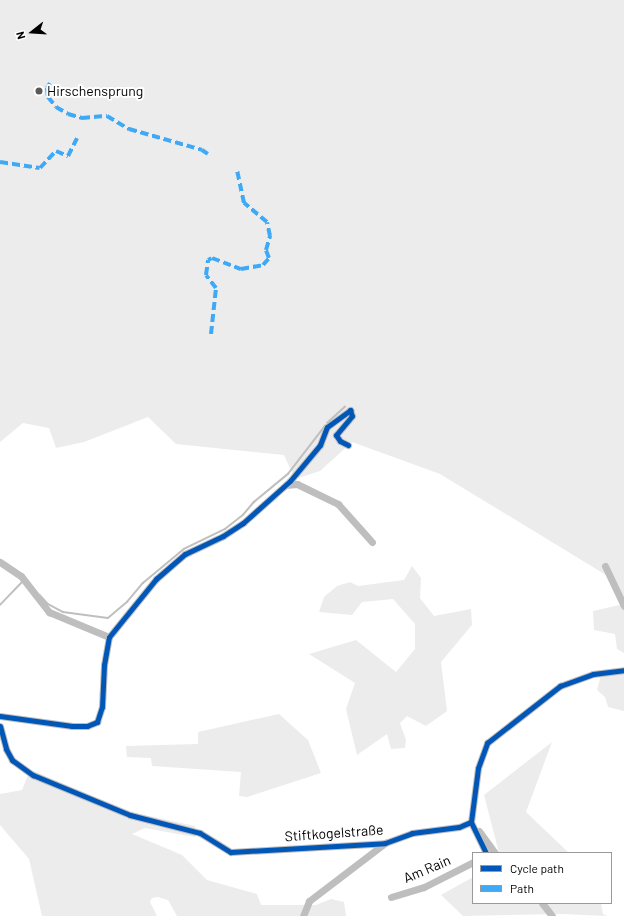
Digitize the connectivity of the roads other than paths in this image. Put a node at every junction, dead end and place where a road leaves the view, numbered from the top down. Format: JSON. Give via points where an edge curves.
{"nodes":[{"id":1,"x":348,"y":445,"type":"dead end"},
{"id":2,"x":286,"y":485,"type":"junction"},
{"id":3,"x":372,"y":542,"type":"dead end"},
{"id":4,"x":0,"y":562,"type":"edge"},
{"id":5,"x":605,"y":566,"type":"dead end"},
{"id":6,"x":624,"y":606,"type":"edge"},
{"id":7,"x":101,"y":635,"type":"junction"},
{"id":8,"x":109,"y":637,"type":"junction"},
{"id":9,"x":106,"y":646,"type":"junction"},
{"id":10,"x":624,"y":670,"type":"edge"},
{"id":11,"x":0,"y":716,"type":"edge"},
{"id":12,"x":0,"y":726,"type":"edge"},
{"id":13,"x":471,"y":822,"type":"junction"},
{"id":14,"x":385,"y":843,"type":"junction"},
{"id":15,"x":486,"y":852,"type":"edge"},
{"id":16,"x":494,"y":852,"type":"edge"},
{"id":17,"x":472,"y":863,"type":"edge"},
{"id":18,"x":391,"y":897,"type":"dead end"},
{"id":19,"x":543,"y":904,"type":"edge"},
{"id":20,"x":303,"y":916,"type":"edge"},
{"id":21,"x":552,"y":916,"type":"edge"}],
"edges":[{"from":1,"to":2,"type":"street","via":[[340,441],[336,435],[352,416],[350,410],[328,427],[320,445]]},
{"from":2,"to":3,"type":"street","via":[[297,484],[338,504]]},
{"from":2,"to":8,"type":"street","via":[[234,530],[193,549],[170,566],[149,587]]},
{"from":4,"to":7,"type":"street","via":[[21,576],[49,612]]},
{"from":5,"to":6,"type":"street"},
{"from":7,"to":8,"type":"street"},
{"from":7,"to":9,"type":"street"},
{"from":8,"to":9,"type":"street"},
{"from":9,"to":11,"type":"street","via":[[102,707],[100,717],[94,724],[72,726]]},
{"from":10,"to":13,"type":"street","via":[[593,674],[560,686],[487,743],[478,768]]},
{"from":12,"to":14,"type":"street","name":"Stiftkogelstraße","via":[[12,760],[33,775],[130,815],[200,833],[231,852]]},
{"from":13,"to":14,"type":"street","name":"Stiftkogelstraße","via":[[458,827],[412,833]]},
{"from":13,"to":15,"type":"street"},
{"from":13,"to":16,"type":"street"},
{"from":14,"to":20,"type":"street","name":"Stiftkogelstraße","via":[[310,901]]},
{"from":17,"to":18,"type":"street","name":"Am Rain","via":[[424,887]]},
{"from":19,"to":21,"type":"street"}]}
